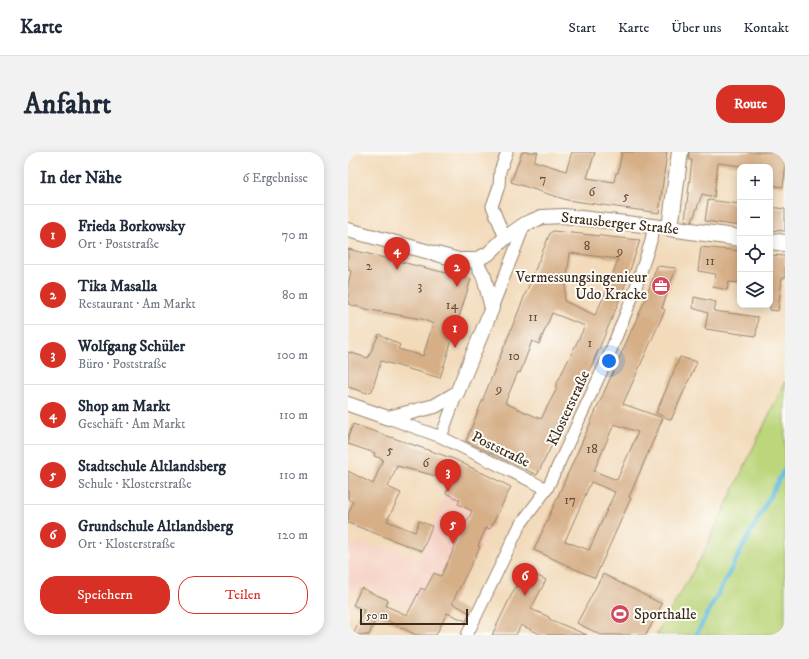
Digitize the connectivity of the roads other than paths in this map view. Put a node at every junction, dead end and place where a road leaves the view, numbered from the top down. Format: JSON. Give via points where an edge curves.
{"nodes":[{"id":1,"x":507,"y":152,"type":"edge"},
{"id":2,"x":680,"y":152,"type":"edge"},
{"id":3,"x":525,"y":224,"type":"junction"},
{"id":4,"x":653,"y":227,"type":"junction"},
{"id":5,"x":670,"y":228,"type":"junction"},
{"id":6,"x":348,"y":230,"type":"edge"},
{"id":7,"x":505,"y":238,"type":"junction"},
{"id":8,"x":737,"y":238,"type":"edge"},
{"id":9,"x":773,"y":241,"type":"edge"},
{"id":10,"x":785,"y":243,"type":"edge"},
{"id":11,"x":476,"y":260,"type":"junction"},
{"id":12,"x":492,"y":308,"type":"junction"},
{"id":13,"x":457,"y":393,"type":"junction"},
{"id":14,"x":348,"y":404,"type":"edge"},
{"id":15,"x":388,"y":418,"type":"junction"},
{"id":16,"x":441,"y":438,"type":"junction"},
{"id":17,"x":547,"y":489,"type":"junction"},
{"id":18,"x":467,"y":635,"type":"edge"}],
"edges":[{"from":1,"to":7,"type":"street","via":[[492,206]]},
{"from":2,"to":5,"type":"main road"},
{"from":3,"to":4,"type":"street","name":"Strausberger Straße","via":[[542,217],[563,216]]},
{"from":3,"to":7,"type":"street","name":"Strausberger Straße"},
{"from":3,"to":12,"type":"street"},
{"from":4,"to":5,"type":"street","name":"Strausberger Straße"},
{"from":4,"to":17,"type":"street","name":"Klosterstraße","via":[[634,294],[607,360]]},
{"from":5,"to":8,"type":"main road","name":"Strausberger Straße"},
{"from":6,"to":11,"type":"street","via":[[459,260]]},
{"from":7,"to":11,"type":"street","name":"Strausberger Straße","via":[[488,254]]},
{"from":9,"to":10,"type":"main road"},
{"from":11,"to":12,"type":"street","via":[[484,277]]},
{"from":12,"to":13,"type":"street"},
{"from":13,"to":15,"type":"street","via":[[436,406]]},
{"from":13,"to":16,"type":"street"},
{"from":14,"to":15,"type":"street","name":"Poststraße"},
{"from":15,"to":16,"type":"street","name":"Poststraße"},
{"from":16,"to":17,"type":"street","name":"Poststraße"},
{"from":17,"to":18,"type":"street","name":"Klosterstraße","via":[[520,526]]}]}
